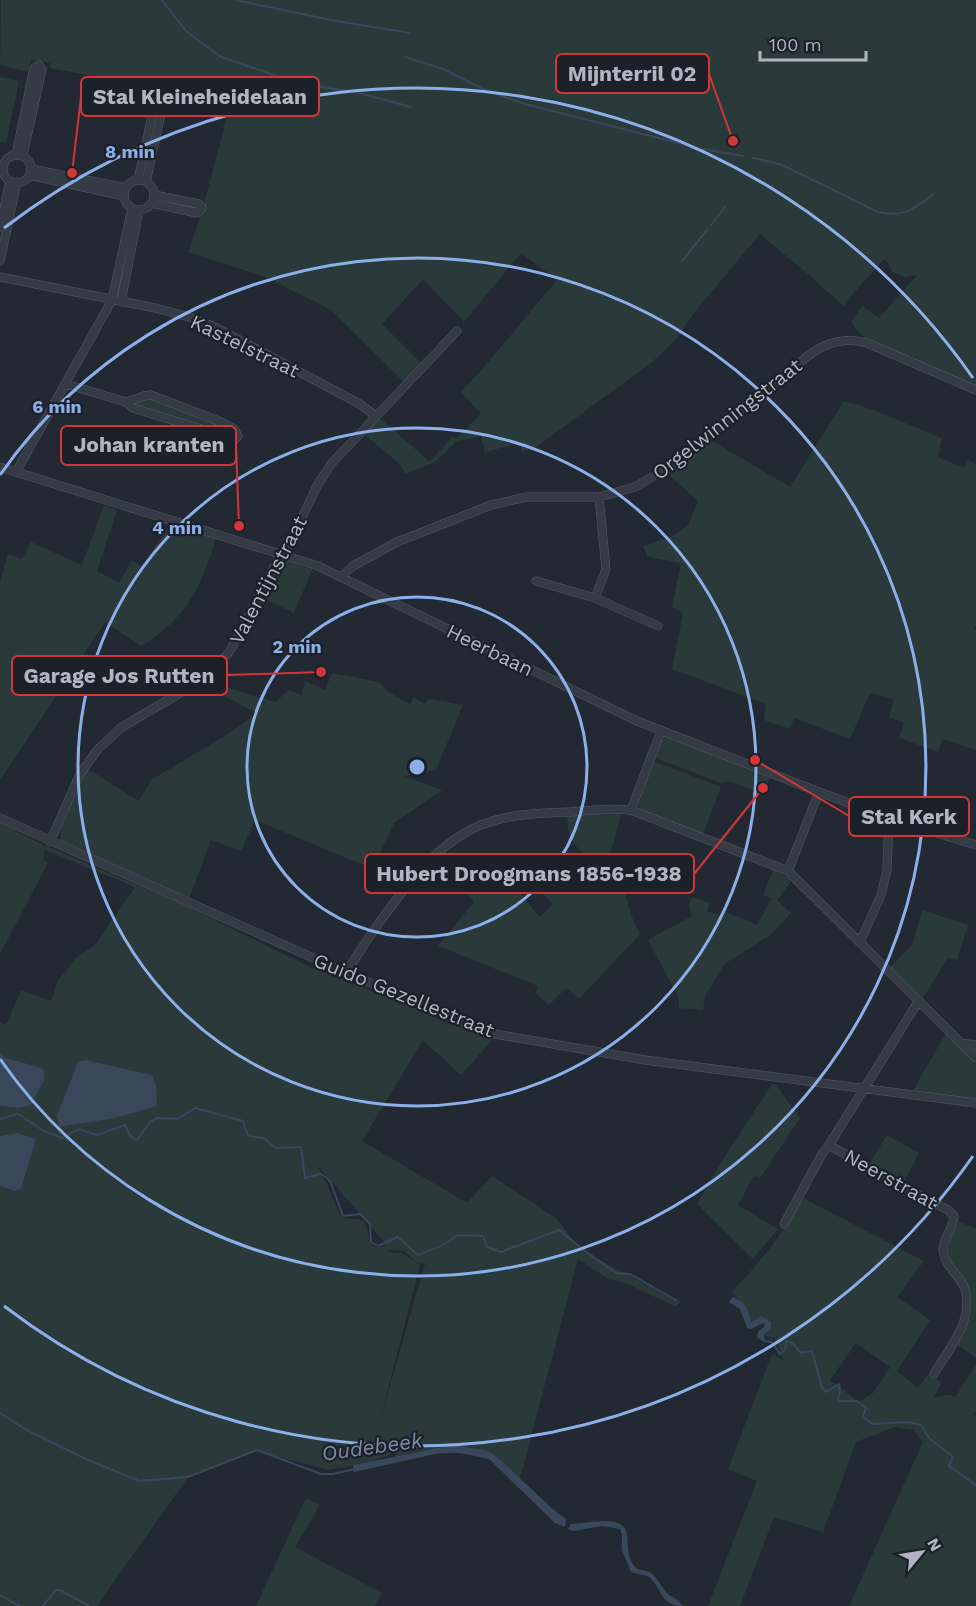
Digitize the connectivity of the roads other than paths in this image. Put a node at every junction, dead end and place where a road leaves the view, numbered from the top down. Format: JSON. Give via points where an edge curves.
{"nodes":[{"id":1,"x":19,"y":155,"type":"junction"},
{"id":2,"x":2,"y":169,"type":"edge"},
{"id":3,"x":30,"y":172,"type":"junction"},
{"id":4,"x":142,"y":181,"type":"junction"},
{"id":5,"x":14,"y":182,"type":"junction"},
{"id":6,"x":125,"y":192,"type":"junction"},
{"id":7,"x":153,"y":199,"type":"junction"},
{"id":8,"x":135,"y":209,"type":"junction"},
{"id":9,"x":0,"y":227,"type":"edge"},
{"id":10,"x":0,"y":261,"type":"edge"},
{"id":11,"x":0,"y":277,"type":"edge"},
{"id":12,"x":117,"y":301,"type":"junction"},
{"id":13,"x":457,"y":331,"type":"dead end"},
{"id":14,"x":66,"y":384,"type":"junction"},
{"id":15,"x":976,"y":390,"type":"edge"},
{"id":16,"x":126,"y":402,"type":"junction"},
{"id":17,"x":376,"y":416,"type":"junction"},
{"id":18,"x":0,"y":467,"type":"edge"},
{"id":19,"x":16,"y":472,"type":"junction"},
{"id":20,"x":599,"y":497,"type":"junction"},
{"id":21,"x":283,"y":554,"type":"junction"},
{"id":22,"x":341,"y":577,"type":"junction"},
{"id":23,"x":536,"y":581,"type":"dead end"},
{"id":24,"x":595,"y":598,"type":"junction"},
{"id":25,"x":658,"y":626,"type":"dead end"},
{"id":26,"x":661,"y":731,"type":"junction"},
{"id":27,"x":819,"y":792,"type":"junction"},
{"id":28,"x":631,"y":810,"type":"junction"},
{"id":29,"x":0,"y":818,"type":"edge"},
{"id":30,"x":889,"y":818,"type":"junction"},
{"id":31,"x":50,"y":842,"type":"junction"},
{"id":32,"x":976,"y":845,"type":"edge"},
{"id":33,"x":788,"y":871,"type":"junction"},
{"id":34,"x":860,"y":942,"type":"junction"},
{"id":35,"x":347,"y":973,"type":"junction"},
{"id":36,"x":918,"y":1002,"type":"junction"},
{"id":37,"x":959,"y":1042,"type":"junction"},
{"id":38,"x":976,"y":1045,"type":"edge"},
{"id":39,"x":976,"y":1058,"type":"edge"},
{"id":40,"x":864,"y":1089,"type":"junction"},
{"id":41,"x":976,"y":1103,"type":"edge"},
{"id":42,"x":830,"y":1145,"type":"junction"},
{"id":43,"x":784,"y":1224,"type":"dead end"},
{"id":44,"x":934,"y":1374,"type":"dead end"}],
"edges":[{"from":1,"to":1,"type":"street","via":[[42,69],[39,65],[34,68]]},
{"from":1,"to":2,"type":"street","via":[[7,159]]},
{"from":1,"to":3,"type":"street","via":[[29,162]]},
{"from":2,"to":5,"type":"street"},
{"from":3,"to":5,"type":"street","via":[[22,182]]},
{"from":3,"to":6,"type":"street"},
{"from":4,"to":4,"type":"street","via":[[164,100],[161,94],[156,98]]},
{"from":4,"to":6,"type":"street","via":[[133,182]]},
{"from":4,"to":7,"type":"street","via":[[152,189]]},
{"from":5,"to":9,"type":"street"},
{"from":5,"to":10,"type":"street"},
{"from":6,"to":8,"type":"street","via":[[128,205]]},
{"from":7,"to":7,"type":"street","via":[[197,213],[202,208],[199,204]]},
{"from":7,"to":8,"type":"street","via":[[145,209]]},
{"from":8,"to":12,"type":"street"},
{"from":11,"to":12,"type":"street","name":"Kastelstraat"},
{"from":12,"to":14,"type":"street"},
{"from":12,"to":17,"type":"street","name":"Kastelstraat","via":[[189,317],[214,327]]},
{"from":13,"to":17,"type":"street","name":"Valentijnstraat"},
{"from":14,"to":16,"type":"street"},
{"from":14,"to":19,"type":"street"},
{"from":15,"to":20,"type":"street","name":"Orgelwinningstraat","via":[[867,343],[830,343],[665,470],[635,487]]},
{"from":16,"to":16,"type":"street","via":[[133,408],[225,440],[233,441],[238,436],[221,422],[151,395]]},
{"from":17,"to":21,"type":"street","name":"Valentijnstraat","via":[[324,475]]},
{"from":18,"to":19,"type":"street","name":"Heerbaan"},
{"from":19,"to":21,"type":"street","name":"Heerbaan"},
{"from":20,"to":22,"type":"street","name":"Orgelwinningstraat","via":[[527,498],[491,505],[397,542]]},
{"from":20,"to":24,"type":"street","via":[[606,569]]},
{"from":21,"to":22,"type":"street","name":"Heerbaan"},
{"from":21,"to":31,"type":"street","name":"Valentijnstraat","via":[[234,644],[214,668],[190,688],[116,732],[92,756]]},
{"from":22,"to":26,"type":"street","name":"Heerbaan"},
{"from":23,"to":24,"type":"street"},
{"from":24,"to":25,"type":"street"},
{"from":26,"to":27,"type":"street","name":"Heerbaan"},
{"from":26,"to":28,"type":"street"},
{"from":27,"to":30,"type":"street","name":"Heerbaan"},
{"from":27,"to":33,"type":"street"},
{"from":28,"to":33,"type":"street"},
{"from":28,"to":35,"type":"street","via":[[524,814],[473,828],[420,869]]},
{"from":29,"to":31,"type":"street","name":"Guido Gezellestraat"},
{"from":30,"to":32,"type":"street","name":"Heerbaan"},
{"from":30,"to":34,"type":"street","via":[[887,870],[881,895]]},
{"from":31,"to":35,"type":"street","name":"Guido Gezellestraat"},
{"from":33,"to":34,"type":"street"},
{"from":34,"to":36,"type":"street"},
{"from":35,"to":40,"type":"street","name":"Guido Gezellestraat","via":[[489,1033],[645,1060]]},
{"from":36,"to":37,"type":"street"},
{"from":36,"to":40,"type":"street","name":"Neerstraat"},
{"from":37,"to":38,"type":"street"},
{"from":37,"to":39,"type":"street"},
{"from":40,"to":41,"type":"street","name":"Guido Gezellestraat"},
{"from":40,"to":42,"type":"street","name":"Neerstraat"},
{"from":42,"to":43,"type":"street","name":"Neerstraat"},
{"from":42,"to":44,"type":"street","name":"Neerstraat","via":[[954,1216],[943,1249],[946,1262],[964,1286],[969,1310],[966,1322]]}]}
